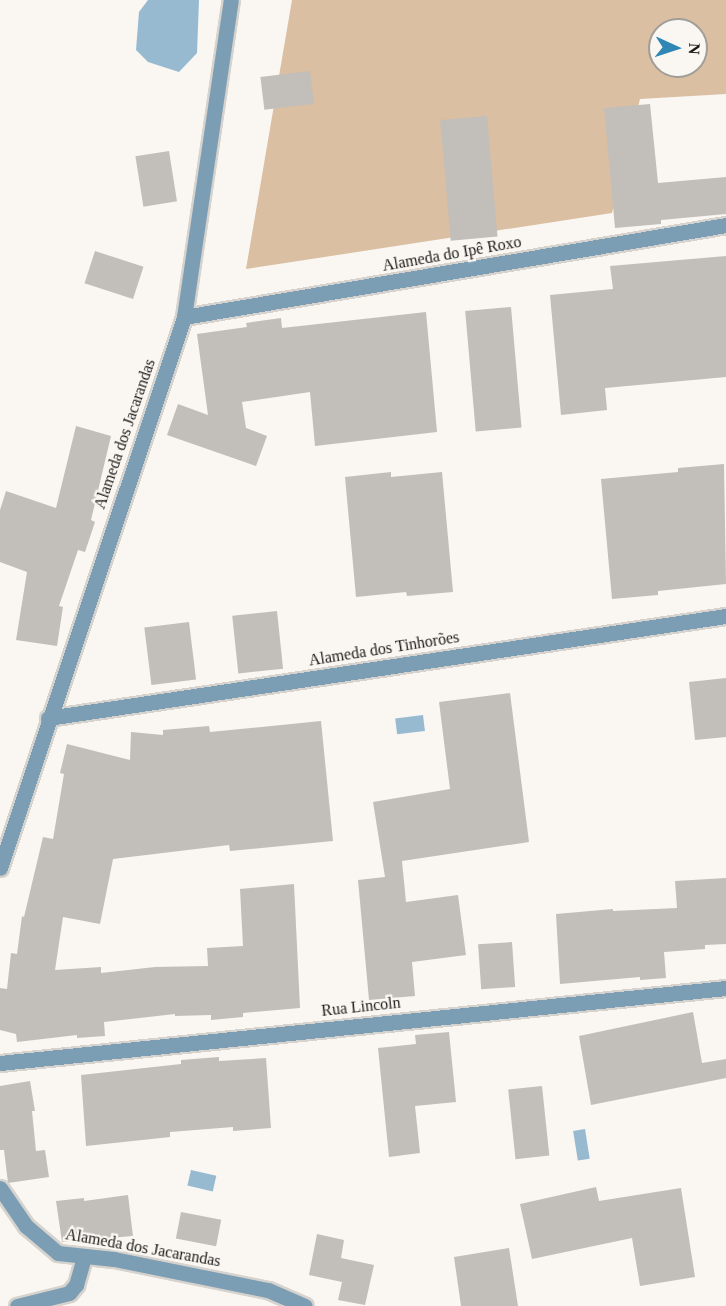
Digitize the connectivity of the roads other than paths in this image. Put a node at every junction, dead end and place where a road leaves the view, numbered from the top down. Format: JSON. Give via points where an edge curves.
{"nodes":[{"id":1,"x":231,"y":0,"type":"edge"},
{"id":2,"x":726,"y":225,"type":"edge"},
{"id":3,"x":184,"y":317,"type":"junction"},
{"id":4,"x":726,"y":616,"type":"edge"},
{"id":5,"x":48,"y":718,"type":"junction"},
{"id":6,"x":0,"y":868,"type":"edge"},
{"id":7,"x":726,"y":988,"type":"edge"},
{"id":8,"x":0,"y":1063,"type":"edge"},
{"id":9,"x":0,"y":1188,"type":"edge"},
{"id":10,"x":84,"y":1257,"type":"junction"},
{"id":11,"x":17,"y":1306,"type":"edge"},
{"id":12,"x":305,"y":1306,"type":"edge"}],
"edges":[{"from":1,"to":3,"type":"street","name":"Alameda dos Jacarandas"},
{"from":2,"to":3,"type":"street","name":"Alameda do Ipê Roxo"},
{"from":3,"to":5,"type":"street","name":"Alameda dos Jacarandas"},
{"from":4,"to":5,"type":"street","name":"Alameda dos Tinhorões"},
{"from":5,"to":6,"type":"street","name":"Alameda dos Jacarandas"},
{"from":7,"to":8,"type":"street","name":"Rua Lincoln"},
{"from":9,"to":10,"type":"street","name":"Alameda dos Jacarandas","via":[[26,1226],[58,1253]]},
{"from":10,"to":11,"type":"street","via":[[76,1285],[69,1293]]},
{"from":10,"to":12,"type":"street","name":"Alameda dos Jacarandas","via":[[114,1259],[268,1290]]}]}
